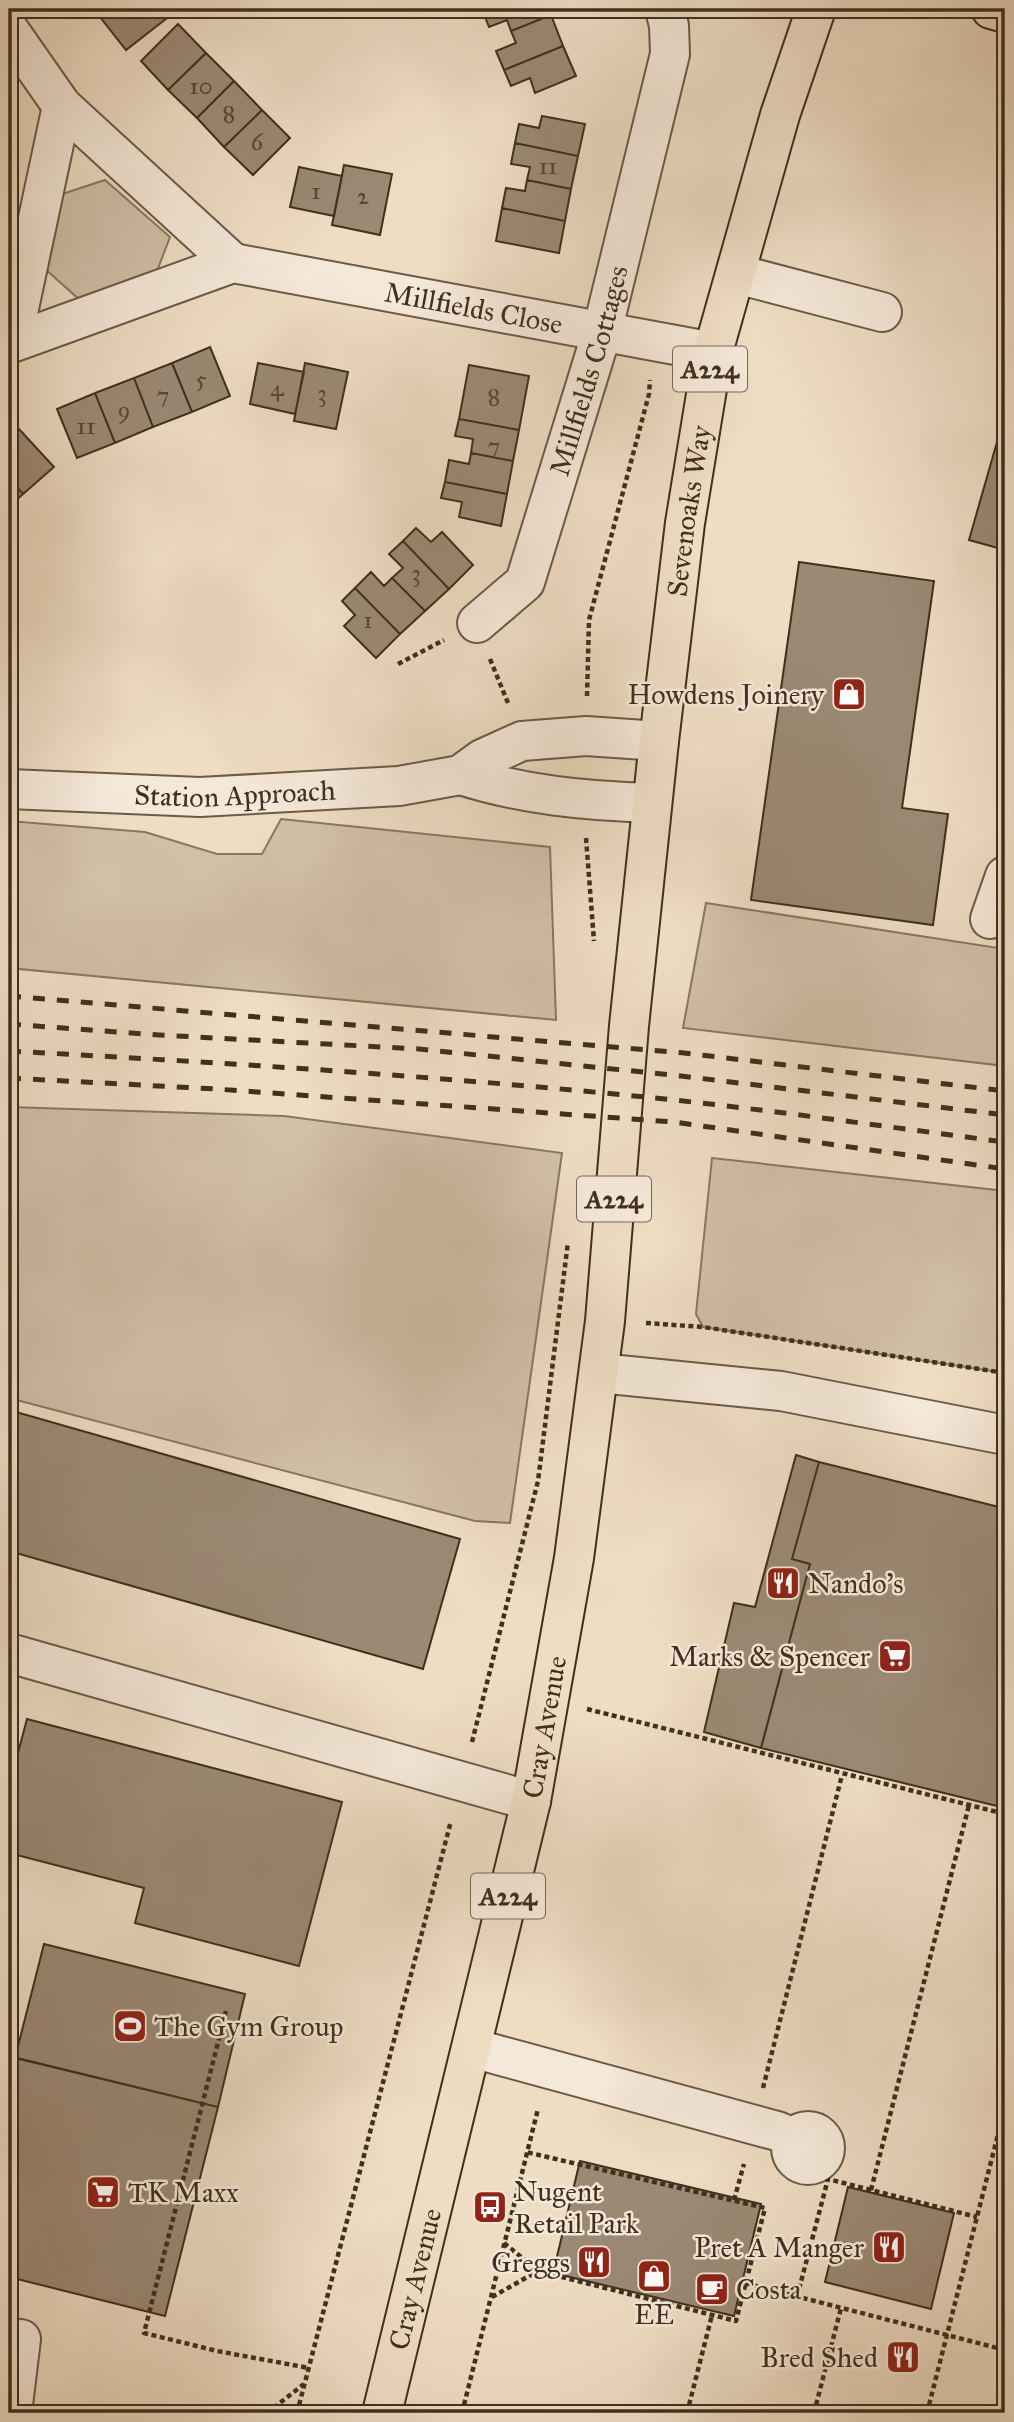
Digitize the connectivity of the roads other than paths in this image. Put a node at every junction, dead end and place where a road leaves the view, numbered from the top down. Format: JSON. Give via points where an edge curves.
{"nodes":[{"id":1,"x":665,"y":9,"type":"edge"},
{"id":2,"x":816,"y":9,"type":"edge"},
{"id":3,"x":991,"y":9,"type":"edge"},
{"id":4,"x":1005,"y":13,"type":"edge"},
{"id":5,"x":9,"y":30,"type":"edge"},
{"id":6,"x":62,"y":106,"type":"junction"},
{"id":7,"x":233,"y":263,"type":"junction"},
{"id":8,"x":737,"y":274,"type":"junction"},
{"id":9,"x":882,"y":312,"type":"dead end"},
{"id":10,"x":602,"y":332,"type":"junction"},
{"id":11,"x":10,"y":343,"type":"edge"},
{"id":12,"x":713,"y":352,"type":"junction"},
{"id":13,"x":477,"y":624,"type":"road end"},
{"id":14,"x":659,"y":741,"type":"junction"},
{"id":15,"x":460,"y":775,"type":"junction"},
{"id":16,"x":9,"y":789,"type":"edge"},
{"id":17,"x":652,"y":803,"type":"junction"},
{"id":18,"x":1005,"y":876,"type":"edge"},
{"id":19,"x":990,"y":919,"type":"dead end"},
{"id":20,"x":629,"y":1026,"type":"joint"},
{"id":21,"x":599,"y":1373,"type":"junction"},
{"id":22,"x":1005,"y":1435,"type":"edge"},
{"id":23,"x":9,"y":1653,"type":"edge"},
{"id":24,"x":531,"y":1801,"type":"junction"},
{"id":25,"x":472,"y":2048,"type":"junction"},
{"id":26,"x":794,"y":2138,"type":"dead end"},
{"id":27,"x":21,"y":2339,"type":"dead end"},
{"id":28,"x":12,"y":2413,"type":"edge"},
{"id":29,"x":382,"y":2413,"type":"edge"}],
"edges":[{"from":1,"to":10,"type":"street","name":"Millfields Cottages","via":[[670,54]]},
{"from":2,"to":8,"type":"main road","name":"Sevenoaks Way","number":"A224","via":[[780,115]]},
{"from":3,"to":4,"type":"main road"},
{"from":5,"to":6,"type":"street"},
{"from":6,"to":7,"type":"street"},
{"from":6,"to":11,"type":"street"},
{"from":7,"to":10,"type":"street","name":"Millfields Close"},
{"from":7,"to":11,"type":"street"},
{"from":8,"to":9,"type":"street"},
{"from":8,"to":12,"type":"main road","name":"Sevenoaks Way","number":"A224"},
{"from":10,"to":12,"type":"street","name":"Millfields Close"},
{"from":10,"to":13,"type":"street","name":"Millfields Cottages","via":[[525,582]]},
{"from":12,"to":14,"type":"main road","name":"Sevenoaks Way","number":"A224","via":[[685,523]]},
{"from":14,"to":15,"type":"street","name":"Station Approach","via":[[586,736],[522,741]]},
{"from":14,"to":17,"type":"main road","name":"Sevenoaks Way","number":"A224"},
{"from":15,"to":16,"type":"street","name":"Station Approach","via":[[399,786],[201,797]]},
{"from":15,"to":17,"type":"street","name":"Station Approach","via":[[514,790],[584,801]]},
{"from":17,"to":20,"type":"main road","name":"Sevenoaks Way","number":"A224"},
{"from":18,"to":19,"type":"street"},
{"from":20,"to":21,"type":"main road","name":"Cray Avenue","number":"A224"},
{"from":21,"to":22,"type":"street","via":[[780,1391]]},
{"from":21,"to":24,"type":"main road","name":"Cray Avenue","number":"A224","via":[[575,1558]]},
{"from":23,"to":24,"type":"street"},
{"from":24,"to":25,"type":"main road","name":"Cray Avenue","number":"A224"},
{"from":25,"to":26,"type":"street"},
{"from":25,"to":29,"type":"main road","name":"Cray Avenue","number":"A224"},
{"from":27,"to":28,"type":"street"}]}
